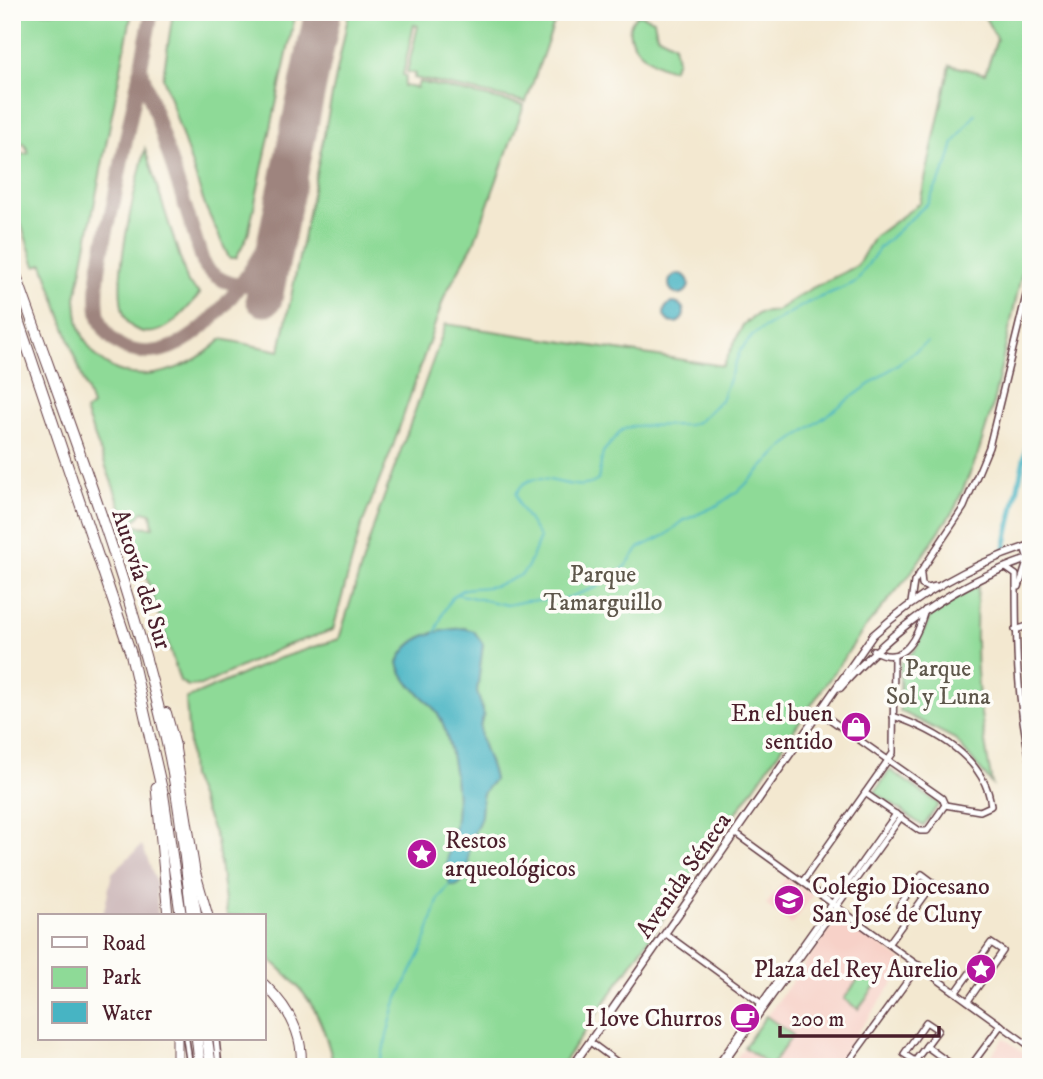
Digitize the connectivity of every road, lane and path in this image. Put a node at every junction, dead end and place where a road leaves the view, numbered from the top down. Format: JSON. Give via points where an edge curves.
{"nodes":[{"id":1,"x":12,"y":262,"type":"edge"},
{"id":2,"x":1031,"y":275,"type":"edge"},
{"id":3,"x":12,"y":302,"type":"edge"},
{"id":4,"x":1027,"y":546,"type":"edge"},
{"id":5,"x":1029,"y":558,"type":"edge"},
{"id":6,"x":1003,"y":568,"type":"junction"},
{"id":7,"x":921,"y":572,"type":"junction"},
{"id":8,"x":939,"y":585,"type":"junction"},
{"id":9,"x":911,"y":603,"type":"junction"},
{"id":10,"x":130,"y":606,"type":"junction"},
{"id":11,"x":926,"y":609,"type":"junction"},
{"id":12,"x":1016,"y":611,"type":"junction"},
{"id":13,"x":1031,"y":625,"type":"edge"},
{"id":14,"x":1015,"y":630,"type":"junction"},
{"id":15,"x":873,"y":650,"type":"junction"},
{"id":16,"x":894,"y":655,"type":"junction"},
{"id":17,"x":825,"y":705,"type":"junction"},
{"id":18,"x":145,"y":708,"type":"junction"},
{"id":19,"x":821,"y":713,"type":"junction"},
{"id":20,"x":893,"y":716,"type":"junction"},
{"id":21,"x":175,"y":746,"type":"joint"},
{"id":22,"x":1030,"y":753,"type":"edge"},
{"id":23,"x":888,"y":760,"type":"junction"},
{"id":24,"x":1031,"y":764,"type":"edge"},
{"id":25,"x":156,"y":788,"type":"joint"},
{"id":26,"x":865,"y":793,"type":"junction"},
{"id":27,"x":176,"y":794,"type":"junction"},
{"id":28,"x":945,"y":806,"type":"junction"},
{"id":29,"x":898,"y":816,"type":"junction"},
{"id":30,"x":736,"y":834,"type":"junction"},
{"id":31,"x":803,"y":881,"type":"junction"},
{"id":32,"x":836,"y":905,"type":"junction"},
{"id":33,"x":170,"y":914,"type":"edge"},
{"id":34,"x":181,"y":914,"type":"edge"},
{"id":35,"x":192,"y":914,"type":"edge"},
{"id":36,"x":199,"y":914,"type":"edge"},
{"id":37,"x":207,"y":914,"type":"edge"},
{"id":38,"x":910,"y":914,"type":"junction"},
{"id":39,"x":666,"y":934,"type":"junction"},
{"id":40,"x":889,"y":943,"type":"junction"},
{"id":41,"x":919,"y":965,"type":"junction"},
{"id":42,"x":965,"y":979,"type":"junction"},
{"id":43,"x":266,"y":986,"type":"edge"},
{"id":44,"x":977,"y":988,"type":"junction"},
{"id":45,"x":956,"y":992,"type":"junction"},
{"id":46,"x":968,"y":1001,"type":"junction"},
{"id":47,"x":763,"y":1004,"type":"junction"},
{"id":48,"x":1001,"y":1025,"type":"junction"},
{"id":49,"x":177,"y":1040,"type":"edge"},
{"id":50,"x":186,"y":1040,"type":"edge"},
{"id":51,"x":197,"y":1040,"type":"edge"},
{"id":52,"x":207,"y":1040,"type":"edge"},
{"id":53,"x":216,"y":1040,"type":"edge"},
{"id":54,"x":590,"y":1042,"type":"junction"},
{"id":55,"x":926,"y":1046,"type":"junction"},
{"id":56,"x":1031,"y":1046,"type":"edge"},
{"id":57,"x":177,"y":1067,"type":"edge"},
{"id":58,"x":190,"y":1067,"type":"edge"},
{"id":59,"x":200,"y":1067,"type":"edge"},
{"id":60,"x":211,"y":1067,"type":"edge"},
{"id":61,"x":219,"y":1067,"type":"edge"},
{"id":62,"x":302,"y":1067,"type":"edge"},
{"id":63,"x":572,"y":1067,"type":"edge"},
{"id":64,"x":624,"y":1067,"type":"edge"},
{"id":65,"x":716,"y":1067,"type":"edge"},
{"id":66,"x":721,"y":1067,"type":"edge"},
{"id":67,"x":845,"y":1067,"type":"edge"},
{"id":68,"x":955,"y":1067,"type":"edge"},
{"id":69,"x":970,"y":1067,"type":"edge"}],
"edges":[{"from":1,"to":10,"type":"highway","name":"Autovía del Sur"},
{"from":2,"to":7,"type":"street","via":[[989,447],[964,507]]},
{"from":3,"to":18,"type":"highway","name":"Autovía del Sur","via":[[111,590]]},
{"from":4,"to":5,"type":"street"},
{"from":4,"to":8,"type":"street","name":"Avenida Séneca"},
{"from":5,"to":6,"type":"street","name":"Avenida Séneca"},
{"from":5,"to":12,"type":"street","via":[[1022,569]]},
{"from":6,"to":11,"type":"street","name":"Avenida Séneca"},
{"from":6,"to":12,"type":"street","via":[[1016,575]]},
{"from":7,"to":8,"type":"street","via":[[922,585]]},
{"from":7,"to":9,"type":"street","via":[[914,582]]},
{"from":8,"to":9,"type":"street","name":"Avenida Séneca"},
{"from":9,"to":17,"type":"street","name":"Avenida Séneca","via":[[861,650]]},
{"from":10,"to":21,"type":"highway"},
{"from":10,"to":27,"type":"highway","name":"Autovía del Sur"},
{"from":11,"to":15,"type":"street","name":"Avenida Séneca"},
{"from":11,"to":16,"type":"street","via":[[912,646]]},
{"from":12,"to":14,"type":"street"},
{"from":13,"to":14,"type":"street"},
{"from":14,"to":22,"type":"street","via":[[1020,717]]},
{"from":15,"to":16,"type":"street"},
{"from":15,"to":17,"type":"street","name":"Avenida Séneca"},
{"from":16,"to":20,"type":"street"},
{"from":17,"to":19,"type":"street","name":"Avenida Séneca"},
{"from":18,"to":25,"type":"highway"},
{"from":18,"to":34,"type":"highway","name":"Autovía del Sur"},
{"from":19,"to":23,"type":"street"},
{"from":19,"to":30,"type":"street","name":"Avenida Séneca"},
{"from":20,"to":23,"type":"street","via":[[893,754]]},
{"from":20,"to":28,"type":"street","via":[[923,728],[960,752],[981,777],[991,806],[980,811]]},
{"from":21,"to":37,"type":"highway","via":[[195,871]]},
{"from":22,"to":24,"type":"street"},
{"from":23,"to":26,"type":"street"},
{"from":23,"to":28,"type":"street","via":[[942,798]]},
{"from":25,"to":33,"type":"highway"},
{"from":26,"to":29,"type":"street"},
{"from":26,"to":31,"type":"street"},
{"from":27,"to":35,"type":"highway","name":"Autovía del Sur"},
{"from":27,"to":36,"type":"street"},
{"from":28,"to":29,"type":"street","via":[[927,831]]},
{"from":29,"to":32,"type":"street"},
{"from":30,"to":31,"type":"street"},
{"from":30,"to":39,"type":"street","name":"Avenida Séneca"},
{"from":31,"to":32,"type":"street"},
{"from":32,"to":40,"type":"street"},
{"from":32,"to":47,"type":"street"},
{"from":38,"to":38,"type":"street","via":[[934,883],[922,874],[899,906]]},
{"from":38,"to":40,"type":"street"},
{"from":39,"to":47,"type":"street"},
{"from":39,"to":54,"type":"street","name":"Avenida Séneca"},
{"from":40,"to":41,"type":"street"},
{"from":41,"to":45,"type":"street"},
{"from":41,"to":67,"type":"street"},
{"from":42,"to":44,"type":"street"},
{"from":42,"to":44,"type":"street","via":[[991,943],[1003,951]]},
{"from":42,"to":45,"type":"street"},
{"from":43,"to":62,"type":"highway","via":[[292,1017]]},
{"from":44,"to":46,"type":"street"},
{"from":45,"to":46,"type":"street"},
{"from":46,"to":48,"type":"street"},
{"from":47,"to":65,"type":"street"},
{"from":47,"to":66,"type":"street"},
{"from":48,"to":56,"type":"street"},
{"from":48,"to":69,"type":"street"},
{"from":49,"to":57,"type":"highway"},
{"from":50,"to":58,"type":"street"},
{"from":51,"to":59,"type":"highway"},
{"from":52,"to":60,"type":"highway"},
{"from":53,"to":61,"type":"street"},
{"from":54,"to":63,"type":"street","name":"Avenida Séneca"},
{"from":54,"to":64,"type":"street"},
{"from":55,"to":55,"type":"street","via":[[938,1030],[926,1022],[904,1054],[915,1061]]},
{"from":55,"to":68,"type":"street"}]}
